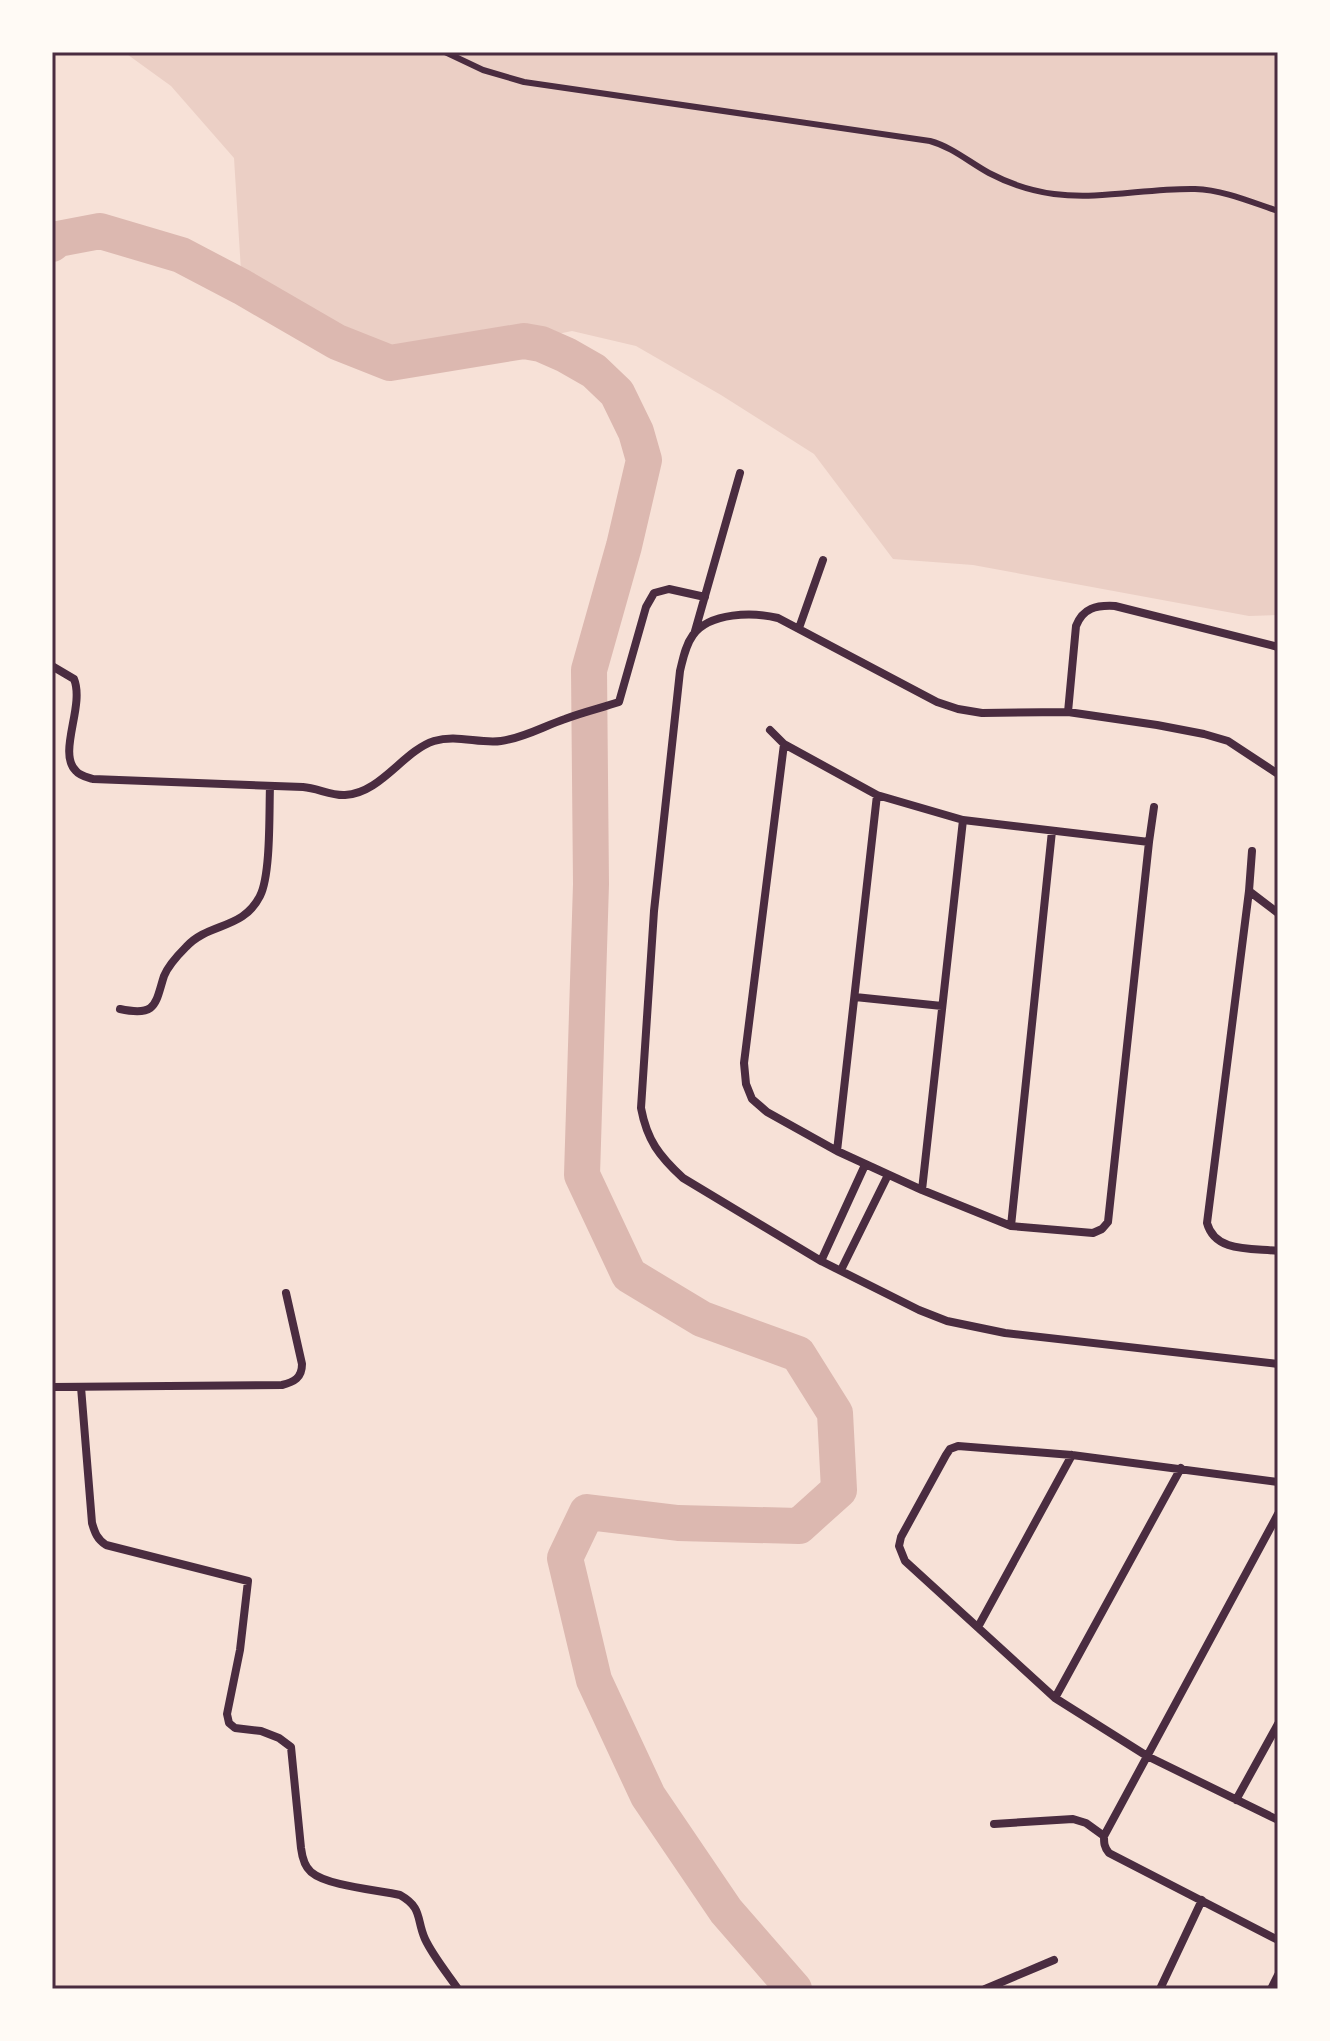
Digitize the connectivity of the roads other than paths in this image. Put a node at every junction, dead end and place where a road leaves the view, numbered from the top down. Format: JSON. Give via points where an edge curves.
{"nodes":[{"id":1,"x":445,"y":52,"type":"edge"},
{"id":2,"x":1278,"y":211,"type":"edge"},
{"id":3,"x":740,"y":473,"type":"dead end"},
{"id":4,"x":823,"y":560,"type":"dead end"},
{"id":5,"x":705,"y":597,"type":"junction"},
{"id":6,"x":799,"y":628,"type":"junction"},
{"id":7,"x":695,"y":632,"type":"junction"},
{"id":8,"x":1278,"y":647,"type":"edge"},
{"id":9,"x":52,"y":666,"type":"edge"},
{"id":10,"x":1068,"y":712,"type":"junction"},
{"id":11,"x":770,"y":730,"type":"dead end"},
{"id":12,"x":784,"y":744,"type":"junction"},
{"id":13,"x":1278,"y":774,"type":"edge"},
{"id":14,"x":270,"y":786,"type":"junction"},
{"id":15,"x":877,"y":795,"type":"junction"},
{"id":16,"x":1154,"y":807,"type":"dead end"},
{"id":17,"x":963,"y":820,"type":"junction"},
{"id":18,"x":1052,"y":831,"type":"junction"},
{"id":19,"x":1149,"y":842,"type":"junction"},
{"id":20,"x":1252,"y":851,"type":"dead end"},
{"id":21,"x":1249,"y":891,"type":"junction"},
{"id":22,"x":1278,"y":913,"type":"edge"},
{"id":23,"x":855,"y":997,"type":"junction"},
{"id":24,"x":942,"y":1006,"type":"junction"},
{"id":25,"x":120,"y":1009,"type":"dead end"},
{"id":26,"x":837,"y":1151,"type":"junction"},
{"id":27,"x":865,"y":1165,"type":"junction"},
{"id":28,"x":888,"y":1175,"type":"junction"},
{"id":29,"x":922,"y":1190,"type":"junction"},
{"id":30,"x":1011,"y":1226,"type":"junction"},
{"id":31,"x":1278,"y":1251,"type":"edge"},
{"id":32,"x":821,"y":1261,"type":"junction"},
{"id":33,"x":841,"y":1270,"type":"junction"},
{"id":34,"x":286,"y":1293,"type":"dead end"},
{"id":35,"x":1278,"y":1364,"type":"edge"},
{"id":36,"x":52,"y":1387,"type":"edge"},
{"id":37,"x":81,"y":1387,"type":"junction"},
{"id":38,"x":1072,"y":1455,"type":"junction"},
{"id":39,"x":1181,"y":1468,"type":"junction"},
{"id":40,"x":1278,"y":1482,"type":"edge"},
{"id":41,"x":1278,"y":1514,"type":"edge"},
{"id":42,"x":978,"y":1627,"type":"junction"},
{"id":43,"x":1055,"y":1698,"type":"junction"},
{"id":44,"x":1278,"y":1724,"type":"edge"},
{"id":45,"x":1147,"y":1756,"type":"junction"},
{"id":46,"x":1236,"y":1800,"type":"junction"},
{"id":47,"x":1278,"y":1820,"type":"edge"},
{"id":48,"x":994,"y":1824,"type":"dead end"},
{"id":49,"x":1104,"y":1836,"type":"junction"},
{"id":50,"x":1202,"y":1900,"type":"junction"},
{"id":51,"x":1278,"y":1940,"type":"edge"},
{"id":52,"x":1054,"y":1960,"type":"dead end"},
{"id":53,"x":1278,"y":1975,"type":"edge"},
{"id":54,"x":458,"y":1989,"type":"edge"},
{"id":55,"x":985,"y":1989,"type":"edge"},
{"id":56,"x":1160,"y":1989,"type":"edge"},
{"id":57,"x":1271,"y":1989,"type":"edge"}],
"edges":[{"from":1,"to":2,"type":"lane","via":[[524,82],[930,141],[992,174],[1051,193],[1087,197],[1195,189]]},
{"from":3,"to":5,"type":"street"},
{"from":4,"to":6,"type":"street"},
{"from":5,"to":7,"type":"street"},
{"from":5,"to":14,"type":"street","via":[[669,589],[654,593],[619,702],[503,741],[457,738],[430,743],[369,787],[349,795]]},
{"from":6,"to":7,"type":"street","via":[[778,618],[743,614]]},
{"from":6,"to":10,"type":"street","via":[[948,706],[982,713]]},
{"from":7,"to":32,"type":"street","via":[[680,671],[654,911],[641,1108],[652,1144],[683,1178]]},
{"from":8,"to":10,"type":"street","via":[[1115,606],[1094,607],[1076,626]]},
{"from":9,"to":14,"type":"street","via":[[74,679],[77,687],[69,761],[80,775]]},
{"from":10,"to":13,"type":"street","via":[[1228,741]]},
{"from":11,"to":12,"type":"street"},
{"from":12,"to":15,"type":"street"},
{"from":12,"to":26,"type":"street","via":[[744,1063],[746,1084],[752,1099],[767,1112]]},
{"from":14,"to":25,"type":"street","via":[[265,872],[254,906],[236,922],[205,932],[188,945],[165,973],[151,1008]]},
{"from":15,"to":17,"type":"street"},
{"from":15,"to":23,"type":"street"},
{"from":16,"to":19,"type":"street"},
{"from":17,"to":18,"type":"street"},
{"from":17,"to":24,"type":"street"},
{"from":18,"to":19,"type":"street"},
{"from":18,"to":30,"type":"street"},
{"from":19,"to":30,"type":"street","via":[[1108,1222],[1093,1233]]},
{"from":20,"to":21,"type":"street"},
{"from":21,"to":22,"type":"street"},
{"from":21,"to":31,"type":"street","via":[[1207,1223],[1210,1234],[1226,1245]]},
{"from":23,"to":24,"type":"street"},
{"from":23,"to":26,"type":"street"},
{"from":24,"to":29,"type":"street"},
{"from":26,"to":27,"type":"street"},
{"from":27,"to":28,"type":"street"},
{"from":27,"to":32,"type":"street"},
{"from":28,"to":29,"type":"street"},
{"from":28,"to":33,"type":"street"},
{"from":29,"to":30,"type":"street"},
{"from":32,"to":33,"type":"street"},
{"from":33,"to":35,"type":"street","via":[[919,1310],[973,1327]]},
{"from":34,"to":37,"type":"street","via":[[302,1364],[302,1372],[291,1382]]},
{"from":36,"to":37,"type":"street"},
{"from":37,"to":54,"type":"street","via":[[92,1523],[100,1541],[248,1581],[229,1723],[261,1731],[291,1747],[303,1860],[310,1871],[331,1882],[410,1901],[425,1939]]},
{"from":38,"to":39,"type":"street"},
{"from":38,"to":42,"type":"street"},
{"from":38,"to":42,"type":"street","via":[[964,1445],[950,1449],[901,1537],[905,1561]]},
{"from":39,"to":40,"type":"street"},
{"from":39,"to":43,"type":"street"},
{"from":41,"to":45,"type":"street"},
{"from":42,"to":43,"type":"street"},
{"from":43,"to":45,"type":"street"},
{"from":44,"to":46,"type":"street"},
{"from":45,"to":46,"type":"street"},
{"from":45,"to":49,"type":"street"},
{"from":46,"to":47,"type":"street"},
{"from":48,"to":49,"type":"street","via":[[1073,1819]]},
{"from":49,"to":50,"type":"street","via":[[1109,1853]]},
{"from":50,"to":51,"type":"street"},
{"from":50,"to":56,"type":"street"},
{"from":52,"to":55,"type":"street"},
{"from":53,"to":57,"type":"street"}]}
